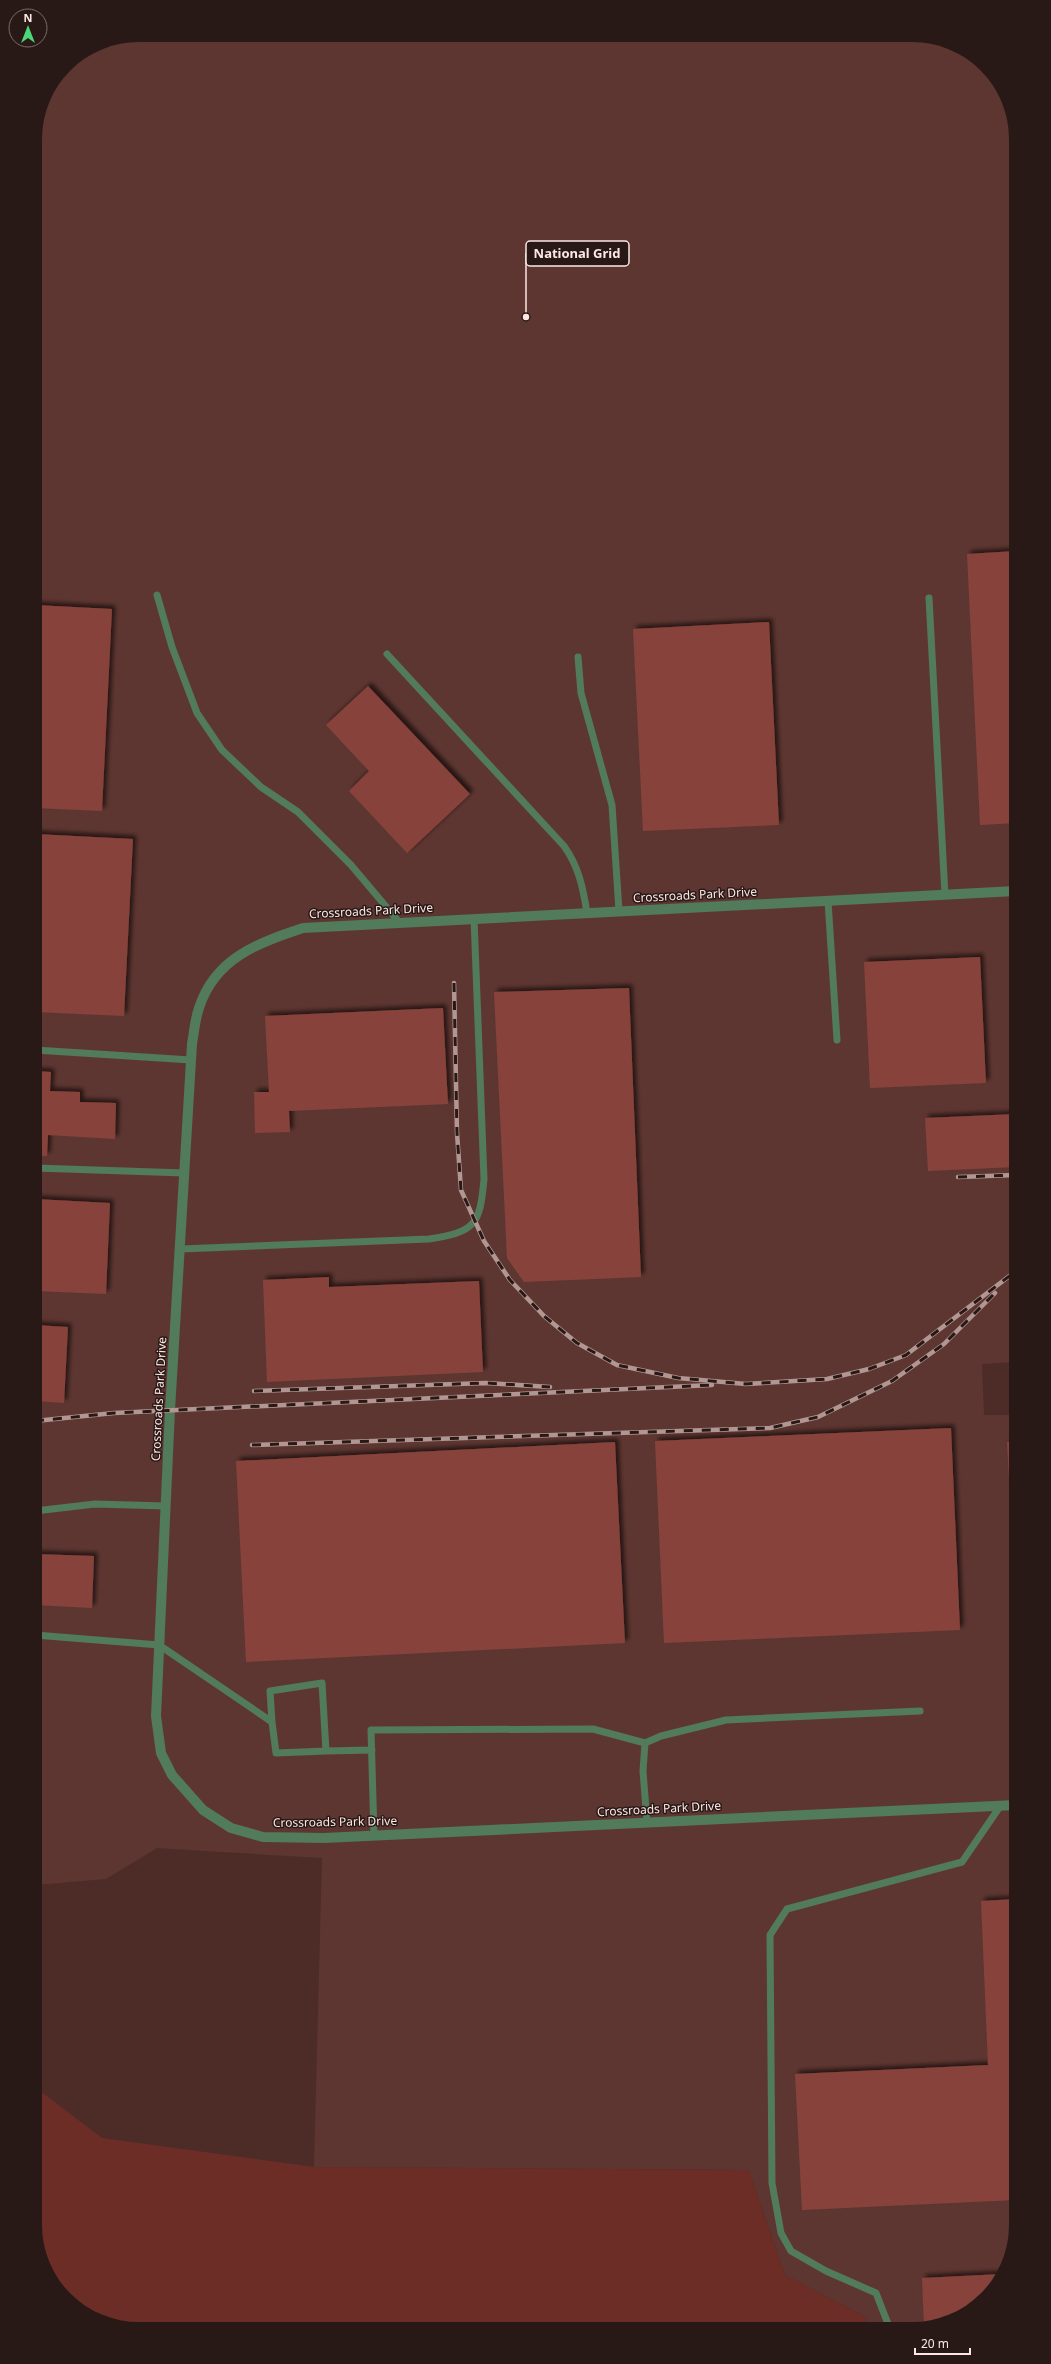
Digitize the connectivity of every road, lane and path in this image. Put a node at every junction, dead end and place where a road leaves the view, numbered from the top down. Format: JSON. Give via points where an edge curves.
{"nodes":[{"id":1,"x":156,"y":595,"type":"dead end"},
{"id":2,"x":929,"y":598,"type":"dead end"},
{"id":3,"x":387,"y":654,"type":"dead end"},
{"id":4,"x":578,"y":657,"type":"dead end"},
{"id":5,"x":1009,"y":891,"type":"edge"},
{"id":6,"x":945,"y":896,"type":"junction"},
{"id":7,"x":828,"y":901,"type":"junction"},
{"id":8,"x":619,"y":911,"type":"junction"},
{"id":9,"x":587,"y":913,"type":"junction"},
{"id":10,"x":474,"y":918,"type":"junction"},
{"id":11,"x":398,"y":922,"type":"junction"},
{"id":12,"x":837,"y":1040,"type":"dead end"},
{"id":13,"x":42,"y":1050,"type":"edge"},
{"id":14,"x":191,"y":1060,"type":"junction"},
{"id":15,"x":42,"y":1168,"type":"edge"},
{"id":16,"x":185,"y":1173,"type":"junction"},
{"id":17,"x":181,"y":1249,"type":"junction"},
{"id":18,"x":166,"y":1506,"type":"junction"},
{"id":19,"x":42,"y":1510,"type":"edge"},
{"id":20,"x":42,"y":1636,"type":"edge"},
{"id":21,"x":159,"y":1645,"type":"junction"},
{"id":22,"x":920,"y":1711,"type":"dead end"},
{"id":23,"x":272,"y":1722,"type":"junction"},
{"id":24,"x":645,"y":1743,"type":"junction"},
{"id":25,"x":372,"y":1750,"type":"junction"},
{"id":26,"x":326,"y":1751,"type":"junction"},
{"id":27,"x":1001,"y":1805,"type":"junction"},
{"id":28,"x":1009,"y":1805,"type":"edge"},
{"id":29,"x":647,"y":1822,"type":"junction"},
{"id":30,"x":374,"y":1835,"type":"junction"},
{"id":31,"x":887,"y":2322,"type":"edge"}],
"edges":[{"from":1,"to":11,"type":"lane","via":[[197,713],[222,750],[261,787],[298,812],[351,865]]},
{"from":2,"to":6,"type":"lane"},
{"from":3,"to":9,"type":"lane","via":[[564,846],[575,861],[582,881]]},
{"from":4,"to":8,"type":"lane","via":[[581,693],[612,805]]},
{"from":5,"to":6,"type":"street","name":"Crossroads Park Drive"},
{"from":6,"to":7,"type":"street","name":"Crossroads Park Drive"},
{"from":7,"to":8,"type":"street","name":"Crossroads Park Drive"},
{"from":7,"to":12,"type":"lane"},
{"from":8,"to":9,"type":"street","name":"Crossroads Park Drive"},
{"from":9,"to":10,"type":"street","name":"Crossroads Park Drive"},
{"from":10,"to":11,"type":"street","name":"Crossroads Park Drive"},
{"from":10,"to":17,"type":"lane","via":[[484,1179],[482,1205],[476,1222],[450,1236],[429,1239]]},
{"from":11,"to":14,"type":"street","name":"Crossroads Park Drive","via":[[303,928],[263,941],[237,956],[214,978],[199,1008]]},
{"from":13,"to":14,"type":"lane"},
{"from":14,"to":16,"type":"street","name":"Crossroads Park Drive"},
{"from":15,"to":16,"type":"lane"},
{"from":16,"to":17,"type":"street","name":"Crossroads Park Drive"},
{"from":17,"to":18,"type":"street","name":"Crossroads Park Drive"},
{"from":18,"to":19,"type":"lane","via":[[95,1504]]},
{"from":18,"to":21,"type":"street","name":"Crossroads Park Drive"},
{"from":20,"to":21,"type":"lane"},
{"from":21,"to":23,"type":"lane"},
{"from":21,"to":30,"type":"street","name":"Crossroads Park Drive","via":[[156,1716],[161,1753],[172,1775],[203,1810],[231,1828],[263,1837],[324,1838]]},
{"from":22,"to":24,"type":"lane","via":[[726,1720],[661,1736]]},
{"from":23,"to":26,"type":"lane","via":[[276,1753]]},
{"from":23,"to":26,"type":"lane","via":[[270,1691],[322,1683]]},
{"from":24,"to":25,"type":"lane","via":[[593,1729],[396,1729],[372,1730]]},
{"from":24,"to":29,"type":"lane","via":[[643,1771]]},
{"from":25,"to":26,"type":"lane"},
{"from":25,"to":30,"type":"lane"},
{"from":27,"to":28,"type":"street","name":"Crossroads Park Drive"},
{"from":27,"to":29,"type":"street","name":"Crossroads Park Drive"},
{"from":27,"to":31,"type":"lane","via":[[962,1862],[787,1909],[770,1935],[772,2183],[781,2233],[791,2251],[826,2271],[876,2293]]},
{"from":29,"to":30,"type":"street","name":"Crossroads Park Drive"}]}
